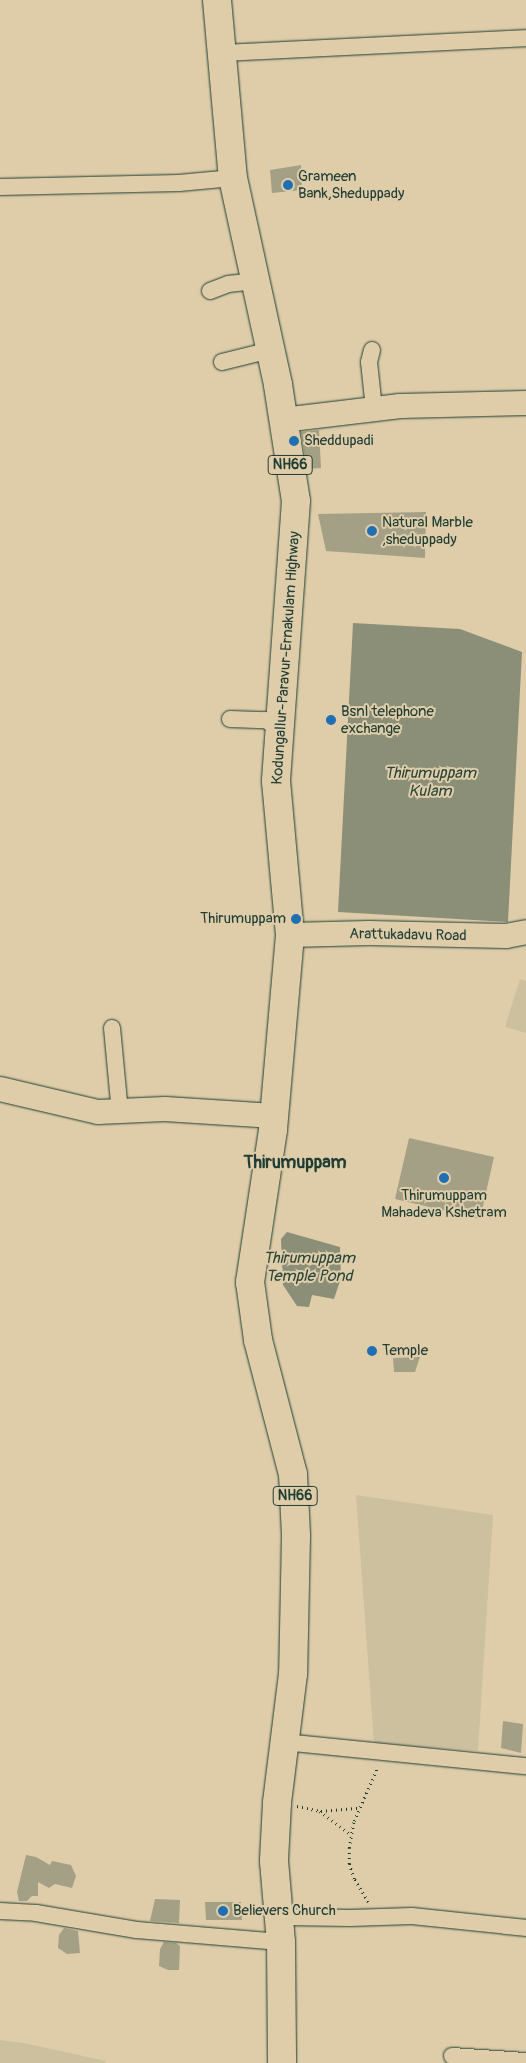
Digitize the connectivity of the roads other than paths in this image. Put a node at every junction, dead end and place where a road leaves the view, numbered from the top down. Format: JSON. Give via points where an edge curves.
{"nodes":[{"id":1,"x":217,"y":0,"type":"edge"},
{"id":2,"x":526,"y":38,"type":"edge"},
{"id":3,"x":221,"y":53,"type":"junction"},
{"id":4,"x":233,"y":178,"type":"junction"},
{"id":5,"x":0,"y":187,"type":"edge"},
{"id":6,"x":256,"y":281,"type":"junction"},
{"id":7,"x":210,"y":291,"type":"dead end"},
{"id":8,"x":271,"y":350,"type":"junction"},
{"id":9,"x":372,"y":350,"type":"dead end"},
{"id":10,"x":222,"y":362,"type":"dead end"},
{"id":11,"x":526,"y":403,"type":"edge"},
{"id":12,"x":374,"y":409,"type":"junction"},
{"id":13,"x":283,"y":420,"type":"junction"},
{"id":14,"x":230,"y":719,"type":"dead end"},
{"id":15,"x":280,"y":728,"type":"junction"},
{"id":16,"x":526,"y":932,"type":"edge"},
{"id":17,"x":290,"y":934,"type":"junction"},
{"id":18,"x":112,"y":1028,"type":"dead end"},
{"id":19,"x":0,"y":1089,"type":"edge"},
{"id":20,"x":120,"y":1112,"type":"junction"},
{"id":21,"x":274,"y":1116,"type":"junction"},
{"id":22,"x":284,"y":1742,"type":"junction"},
{"id":23,"x":525,"y":1766,"type":"edge"},
{"id":24,"x":0,"y":1910,"type":"edge"},
{"id":25,"x":526,"y":1928,"type":"edge"},
{"id":26,"x":280,"y":1929,"type":"junction"},
{"id":27,"x":452,"y":2056,"type":"dead end"},
{"id":28,"x":526,"y":2061,"type":"edge"},
{"id":29,"x":282,"y":2063,"type":"edge"}],
"edges":[{"from":1,"to":3,"type":"highway","name":"Kodungallur-Paravur-Ernakulam Highway","number":"NH66"},
{"from":2,"to":3,"type":"street"},
{"from":3,"to":4,"type":"highway","name":"Kodungallur-Paravur-Ernakulam Highway","number":"NH66"},
{"from":4,"to":5,"type":"street","via":[[179,183]]},
{"from":4,"to":6,"type":"highway","name":"Kodungallur-Paravur-Ernakulam Highway","number":"NH66"},
{"from":6,"to":7,"type":"street","via":[[228,284]]},
{"from":6,"to":8,"type":"highway","name":"Kodungallur-Paravur-Ernakulam Highway","number":"NH66"},
{"from":8,"to":10,"type":"street"},
{"from":8,"to":13,"type":"highway","name":"Kodungallur-Paravur-Ernakulam Highway","number":"NH66"},
{"from":9,"to":12,"type":"street","via":[[369,362]]},
{"from":11,"to":12,"type":"street"},
{"from":12,"to":13,"type":"street"},
{"from":13,"to":15,"type":"highway","name":"Kodungallur-Paravur-Ernakulam Highway","number":"NH66","via":[[296,500]]},
{"from":14,"to":15,"type":"street","via":[[265,720]]},
{"from":15,"to":17,"type":"highway","name":"Kodungallur-Paravur-Ernakulam Highway","number":"NH66","via":[[276,780]]},
{"from":16,"to":17,"type":"street","name":"Arattukadavu Road","via":[[506,936]]},
{"from":17,"to":21,"type":"highway","name":"Kodungallur-Paravur-Ernakulam Highway","number":"NH66"},
{"from":18,"to":20,"type":"street"},
{"from":19,"to":20,"type":"street","via":[[98,1112]]},
{"from":20,"to":21,"type":"street","via":[[165,1109]]},
{"from":21,"to":22,"type":"highway","name":"Kodungallur-Paravur-Ernakulam Highway","number":"NH66","via":[[250,1282],[258,1340],[294,1474],[294,1674]]},
{"from":22,"to":23,"type":"street"},
{"from":22,"to":26,"type":"highway","name":"Kodungallur-Paravur-Ernakulam Highway","number":"NH66","via":[[274,1861]]},
{"from":24,"to":26,"type":"street","via":[[136,1930]]},
{"from":25,"to":26,"type":"street","via":[[412,1916],[374,1917]]},
{"from":26,"to":29,"type":"highway","name":"Kodungallur-Paravur-Ernakulam Highway","number":"NH66"},
{"from":27,"to":28,"type":"street"}]}
